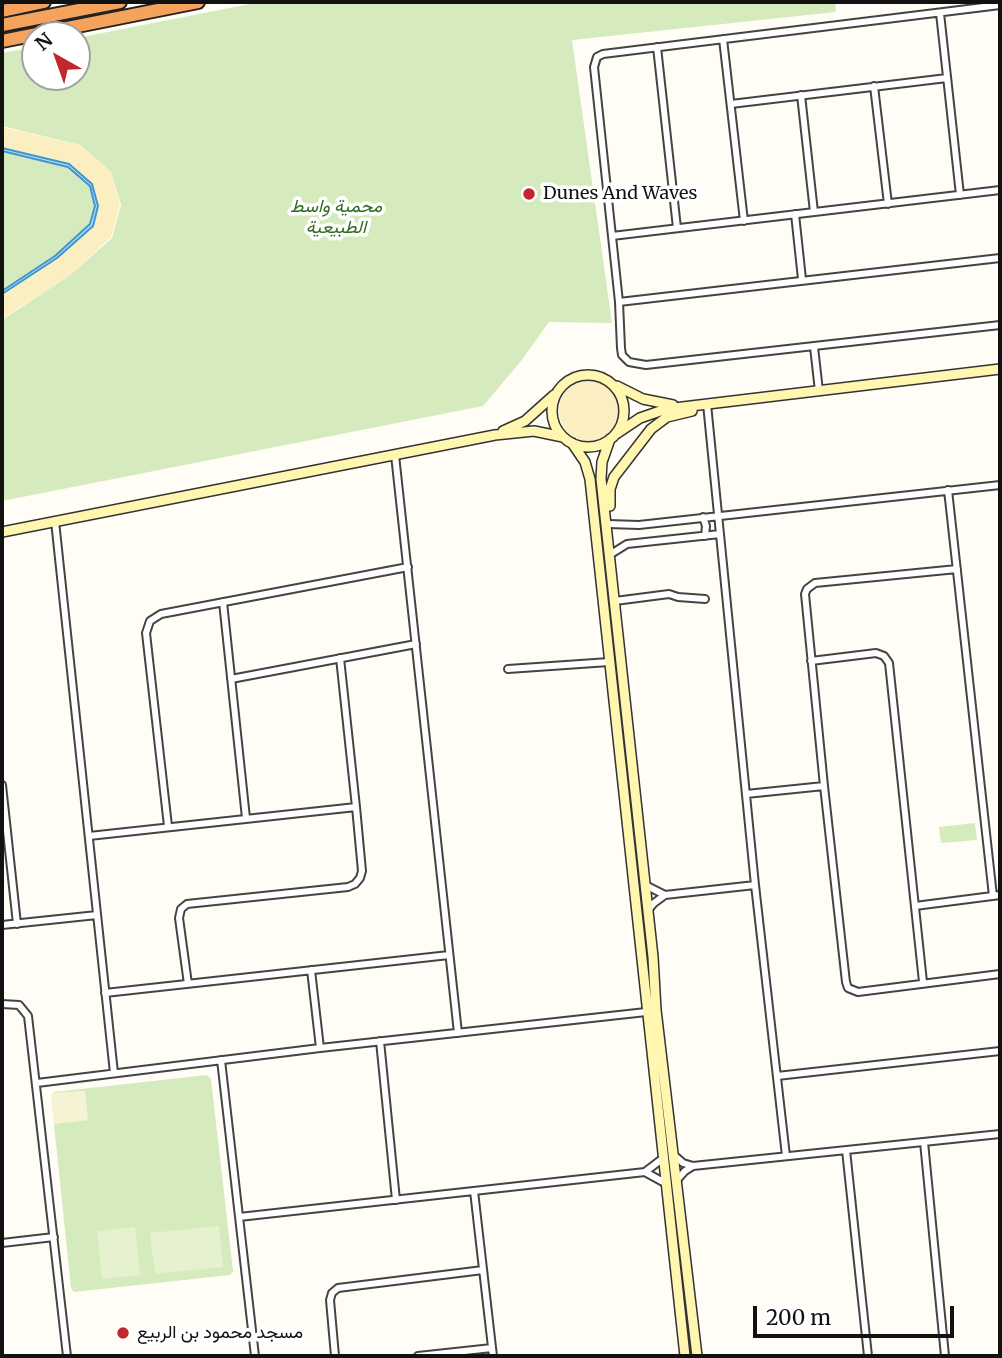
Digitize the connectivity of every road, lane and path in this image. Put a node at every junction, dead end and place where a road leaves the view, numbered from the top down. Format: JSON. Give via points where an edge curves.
{"nodes":[{"id":1,"x":44,"y":2,"type":"edge"},
{"id":2,"x":120,"y":2,"type":"edge"},
{"id":3,"x":198,"y":2,"type":"edge"},
{"id":4,"x":1000,"y":5,"type":"edge"},
{"id":5,"x":2,"y":11,"type":"edge"},
{"id":6,"x":940,"y":13,"type":"junction"},
{"id":7,"x":2,"y":25,"type":"edge"},
{"id":8,"x":723,"y":39,"type":"junction"},
{"id":9,"x":2,"y":41,"type":"edge"},
{"id":10,"x":657,"y":47,"type":"junction"},
{"id":11,"x":947,"y":78,"type":"junction"},
{"id":12,"x":874,"y":86,"type":"junction"},
{"id":13,"x":801,"y":95,"type":"junction"},
{"id":14,"x":731,"y":104,"type":"junction"},
{"id":15,"x":1000,"y":191,"type":"edge"},
{"id":16,"x":960,"y":195,"type":"junction"},
{"id":17,"x":888,"y":204,"type":"junction"},
{"id":18,"x":814,"y":212,"type":"junction"},
{"id":19,"x":795,"y":214,"type":"junction"},
{"id":20,"x":744,"y":220,"type":"junction"},
{"id":21,"x":677,"y":228,"type":"junction"},
{"id":22,"x":612,"y":236,"type":"junction"},
{"id":23,"x":1000,"y":258,"type":"edge"},
{"id":24,"x":802,"y":279,"type":"junction"},
{"id":25,"x":619,"y":302,"type":"junction"},
{"id":26,"x":1000,"y":325,"type":"edge"},
{"id":27,"x":814,"y":347,"type":"junction"},
{"id":28,"x":1000,"y":369,"type":"edge"},
{"id":29,"x":613,"y":384,"type":"junction"},
{"id":30,"x":819,"y":391,"type":"junction"},
{"id":31,"x":557,"y":393,"type":"junction"},
{"id":32,"x":706,"y":404,"type":"junction"},
{"id":33,"x":688,"y":406,"type":"junction"},
{"id":34,"x":495,"y":435,"type":"junction"},
{"id":35,"x":613,"y":437,"type":"junction"},
{"id":36,"x":568,"y":440,"type":"junction"},
{"id":37,"x":395,"y":455,"type":"junction"},
{"id":38,"x":1000,"y":485,"type":"edge"},
{"id":39,"x":948,"y":490,"type":"junction"},
{"id":40,"x":719,"y":516,"type":"junction"},
{"id":41,"x":703,"y":517,"type":"junction"},
{"id":42,"x":55,"y":521,"type":"junction"},
{"id":43,"x":608,"y":521,"type":"junction"},
{"id":44,"x":2,"y":532,"type":"edge"},
{"id":45,"x":720,"y":534,"type":"junction"},
{"id":46,"x":705,"y":536,"type":"junction"},
{"id":47,"x":611,"y":554,"type":"junction"},
{"id":48,"x":408,"y":567,"type":"junction"},
{"id":49,"x":957,"y":569,"type":"junction"},
{"id":50,"x":705,"y":599,"type":"dead end"},
{"id":51,"x":615,"y":601,"type":"junction"},
{"id":52,"x":223,"y":602,"type":"junction"},
{"id":53,"x":604,"y":610,"type":"junction"},
{"id":54,"x":416,"y":644,"type":"junction"},
{"id":55,"x":619,"y":646,"type":"junction"},
{"id":56,"x":340,"y":658,"type":"junction"},
{"id":57,"x":811,"y":661,"type":"junction"},
{"id":58,"x":609,"y":662,"type":"junction"},
{"id":59,"x":508,"y":669,"type":"dead end"},
{"id":60,"x":231,"y":679,"type":"junction"},
{"id":61,"x":2,"y":785,"type":"edge"},
{"id":62,"x":824,"y":786,"type":"junction"},
{"id":63,"x":746,"y":794,"type":"junction"},
{"id":64,"x":356,"y":807,"type":"junction"},
{"id":65,"x":246,"y":818,"type":"junction"},
{"id":66,"x":169,"y":826,"type":"junction"},
{"id":67,"x":89,"y":836,"type":"junction"},
{"id":68,"x":755,"y":884,"type":"junction"},
{"id":69,"x":645,"y":885,"type":"junction"},
{"id":70,"x":665,"y":895,"type":"junction"},
{"id":71,"x":997,"y":896,"type":"edge"},
{"id":72,"x":915,"y":906,"type":"junction"},
{"id":73,"x":648,"y":911,"type":"junction"},
{"id":74,"x":97,"y":915,"type":"junction"},
{"id":75,"x":17,"y":923,"type":"junction"},
{"id":76,"x":2,"y":925,"type":"edge"},
{"id":77,"x":449,"y":955,"type":"junction"},
{"id":78,"x":310,"y":970,"type":"junction"},
{"id":79,"x":1000,"y":974,"type":"edge"},
{"id":80,"x":923,"y":982,"type":"junction"},
{"id":81,"x":188,"y":984,"type":"junction"},
{"id":82,"x":105,"y":993,"type":"junction"},
{"id":83,"x":2,"y":1004,"type":"edge"},
{"id":84,"x":646,"y":1012,"type":"junction"},
{"id":85,"x":458,"y":1033,"type":"junction"},
{"id":86,"x":380,"y":1041,"type":"junction"},
{"id":87,"x":320,"y":1048,"type":"junction"},
{"id":88,"x":1000,"y":1051,"type":"edge"},
{"id":89,"x":221,"y":1060,"type":"junction"},
{"id":90,"x":114,"y":1073,"type":"junction"},
{"id":91,"x":777,"y":1076,"type":"junction"},
{"id":92,"x":37,"y":1083,"type":"junction"},
{"id":93,"x":1000,"y":1134,"type":"edge"},
{"id":94,"x":924,"y":1142,"type":"junction"},
{"id":95,"x":846,"y":1150,"type":"junction"},
{"id":96,"x":672,"y":1153,"type":"junction"},
{"id":97,"x":786,"y":1156,"type":"junction"},
{"id":98,"x":662,"y":1159,"type":"junction"},
{"id":99,"x":693,"y":1166,"type":"junction"},
{"id":100,"x":645,"y":1172,"type":"junction"},
{"id":101,"x":670,"y":1182,"type":"junction"},
{"id":102,"x":474,"y":1191,"type":"junction"},
{"id":103,"x":396,"y":1199,"type":"junction"},
{"id":104,"x":239,"y":1217,"type":"junction"},
{"id":105,"x":54,"y":1237,"type":"junction"},
{"id":106,"x":2,"y":1242,"type":"edge"},
{"id":107,"x":483,"y":1270,"type":"junction"},
{"id":108,"x":493,"y":1352,"type":"edge"},
{"id":109,"x":67,"y":1356,"type":"edge"},
{"id":110,"x":254,"y":1356,"type":"edge"},
{"id":111,"x":335,"y":1356,"type":"edge"},
{"id":112,"x":418,"y":1356,"type":"edge"},
{"id":113,"x":685,"y":1356,"type":"edge"},
{"id":114,"x":697,"y":1356,"type":"edge"},
{"id":115,"x":868,"y":1356,"type":"edge"},
{"id":116,"x":946,"y":1356,"type":"edge"}],
"edges":[{"from":1,"to":5,"type":"highway"},
{"from":2,"to":7,"type":"highway"},
{"from":3,"to":9,"type":"highway"},
{"from":4,"to":6,"type":"street"},
{"from":6,"to":8,"type":"street"},
{"from":6,"to":11,"type":"street"},
{"from":8,"to":10,"type":"street"},
{"from":8,"to":14,"type":"street"},
{"from":10,"to":21,"type":"street"},
{"from":10,"to":22,"type":"street","via":[[603,54],[594,63]]},
{"from":11,"to":12,"type":"street"},
{"from":11,"to":16,"type":"street"},
{"from":12,"to":13,"type":"street"},
{"from":12,"to":17,"type":"street"},
{"from":13,"to":14,"type":"street"},
{"from":13,"to":18,"type":"street"},
{"from":14,"to":20,"type":"street"},
{"from":15,"to":16,"type":"street"},
{"from":16,"to":17,"type":"street"},
{"from":17,"to":18,"type":"street"},
{"from":18,"to":19,"type":"street"},
{"from":19,"to":20,"type":"street"},
{"from":19,"to":24,"type":"street"},
{"from":20,"to":21,"type":"street"},
{"from":21,"to":22,"type":"street"},
{"from":22,"to":25,"type":"street"},
{"from":23,"to":24,"type":"street"},
{"from":24,"to":25,"type":"street"},
{"from":25,"to":27,"type":"street","via":[[622,355],[637,364]]},
{"from":26,"to":27,"type":"street"},
{"from":27,"to":30,"type":"street"},
{"from":28,"to":30,"type":"main road"},
{"from":29,"to":31,"type":"main road","via":[[582,375]]},
{"from":29,"to":33,"type":"main road","via":[[650,401]]},
{"from":29,"to":35,"type":"main road","via":[[624,408],[621,426]]},
{"from":30,"to":32,"type":"main road"},
{"from":31,"to":34,"type":"main road","via":[[525,421]]},
{"from":31,"to":36,"type":"main road","via":[[552,411],[557,430]]},
{"from":32,"to":33,"type":"main road"},
{"from":32,"to":40,"type":"street"},
{"from":32,"to":43,"type":"main road","via":[[667,417],[651,429],[614,477]]},
{"from":33,"to":35,"type":"main road","via":[[653,412]]},
{"from":34,"to":36,"type":"main road","via":[[534,431]]},
{"from":34,"to":37,"type":"main road"},
{"from":35,"to":36,"type":"main road","via":[[592,447]]},
{"from":35,"to":43,"type":"main road","via":[[601,468]]},
{"from":36,"to":53,"type":"main road","via":[[589,473]]},
{"from":37,"to":42,"type":"main road"},
{"from":37,"to":48,"type":"street"},
{"from":38,"to":39,"type":"street"},
{"from":39,"to":40,"type":"street"},
{"from":39,"to":49,"type":"street"},
{"from":40,"to":41,"type":"street"},
{"from":40,"to":45,"type":"street"},
{"from":41,"to":43,"type":"street","via":[[639,525]]},
{"from":41,"to":46,"type":"street"},
{"from":42,"to":44,"type":"main road"},
{"from":42,"to":67,"type":"street"},
{"from":43,"to":47,"type":"main road"},
{"from":45,"to":46,"type":"street"},
{"from":45,"to":63,"type":"street"},
{"from":46,"to":47,"type":"street","via":[[627,544]]},
{"from":47,"to":51,"type":"main road"},
{"from":48,"to":52,"type":"street"},
{"from":48,"to":54,"type":"street"},
{"from":49,"to":57,"type":"street","via":[[810,585],[805,594]]},
{"from":49,"to":71,"type":"street"},
{"from":50,"to":51,"type":"street","via":[[669,594]]},
{"from":51,"to":55,"type":"main road"},
{"from":52,"to":60,"type":"street"},
{"from":52,"to":66,"type":"street","via":[[157,615],[146,629]]},
{"from":53,"to":55,"type":"main road","via":[[610,610]]},
{"from":53,"to":58,"type":"main road"},
{"from":54,"to":56,"type":"street"},
{"from":54,"to":77,"type":"street"},
{"from":55,"to":69,"type":"main road"},
{"from":56,"to":60,"type":"street"},
{"from":56,"to":64,"type":"street"},
{"from":57,"to":62,"type":"street"},
{"from":57,"to":72,"type":"street","via":[[876,653],[889,663]]},
{"from":58,"to":59,"type":"street"},
{"from":58,"to":84,"type":"main road"},
{"from":60,"to":65,"type":"street"},
{"from":61,"to":75,"type":"street"},
{"from":62,"to":63,"type":"street"},
{"from":62,"to":80,"type":"street","via":[[847,985],[858,992]]},
{"from":63,"to":68,"type":"street"},
{"from":64,"to":65,"type":"street"},
{"from":64,"to":81,"type":"street","via":[[362,871],[355,884],[190,904],[181,909]]},
{"from":65,"to":66,"type":"street"},
{"from":66,"to":67,"type":"street"},
{"from":67,"to":74,"type":"street"},
{"from":68,"to":70,"type":"street"},
{"from":68,"to":91,"type":"street"},
{"from":69,"to":70,"type":"street"},
{"from":69,"to":73,"type":"main road"},
{"from":70,"to":73,"type":"street"},
{"from":71,"to":72,"type":"street"},
{"from":72,"to":80,"type":"street"},
{"from":73,"to":96,"type":"main road"},
{"from":74,"to":75,"type":"street"},
{"from":74,"to":82,"type":"street"},
{"from":75,"to":76,"type":"street"},
{"from":77,"to":78,"type":"street"},
{"from":77,"to":85,"type":"street"},
{"from":78,"to":81,"type":"street"},
{"from":78,"to":87,"type":"street"},
{"from":79,"to":80,"type":"street"},
{"from":81,"to":82,"type":"street"},
{"from":82,"to":90,"type":"street"},
{"from":83,"to":92,"type":"street","via":[[15,1004],[26,1012]]},
{"from":84,"to":85,"type":"street"},
{"from":84,"to":98,"type":"main road"},
{"from":85,"to":86,"type":"street"},
{"from":86,"to":87,"type":"street"},
{"from":86,"to":103,"type":"street"},
{"from":87,"to":89,"type":"street"},
{"from":88,"to":91,"type":"street"},
{"from":89,"to":90,"type":"street"},
{"from":89,"to":104,"type":"street"},
{"from":90,"to":92,"type":"street"},
{"from":91,"to":97,"type":"street"},
{"from":92,"to":105,"type":"street"},
{"from":93,"to":94,"type":"street"},
{"from":94,"to":95,"type":"street"},
{"from":94,"to":116,"type":"street"},
{"from":95,"to":97,"type":"street"},
{"from":95,"to":115,"type":"street"},
{"from":96,"to":99,"type":"street"},
{"from":96,"to":101,"type":"main road"},
{"from":97,"to":99,"type":"street"},
{"from":98,"to":100,"type":"street"},
{"from":98,"to":101,"type":"main road"},
{"from":99,"to":101,"type":"street"},
{"from":100,"to":101,"type":"street"},
{"from":100,"to":102,"type":"street"},
{"from":101,"to":113,"type":"main road"},
{"from":101,"to":114,"type":"main road"},
{"from":102,"to":103,"type":"street"},
{"from":102,"to":107,"type":"street"},
{"from":103,"to":104,"type":"street"},
{"from":104,"to":110,"type":"street"},
{"from":105,"to":106,"type":"street"},
{"from":105,"to":109,"type":"street"},
{"from":107,"to":108,"type":"street"},
{"from":107,"to":111,"type":"street","via":[[338,1288],[330,1300]]},
{"from":108,"to":112,"type":"street"}]}
